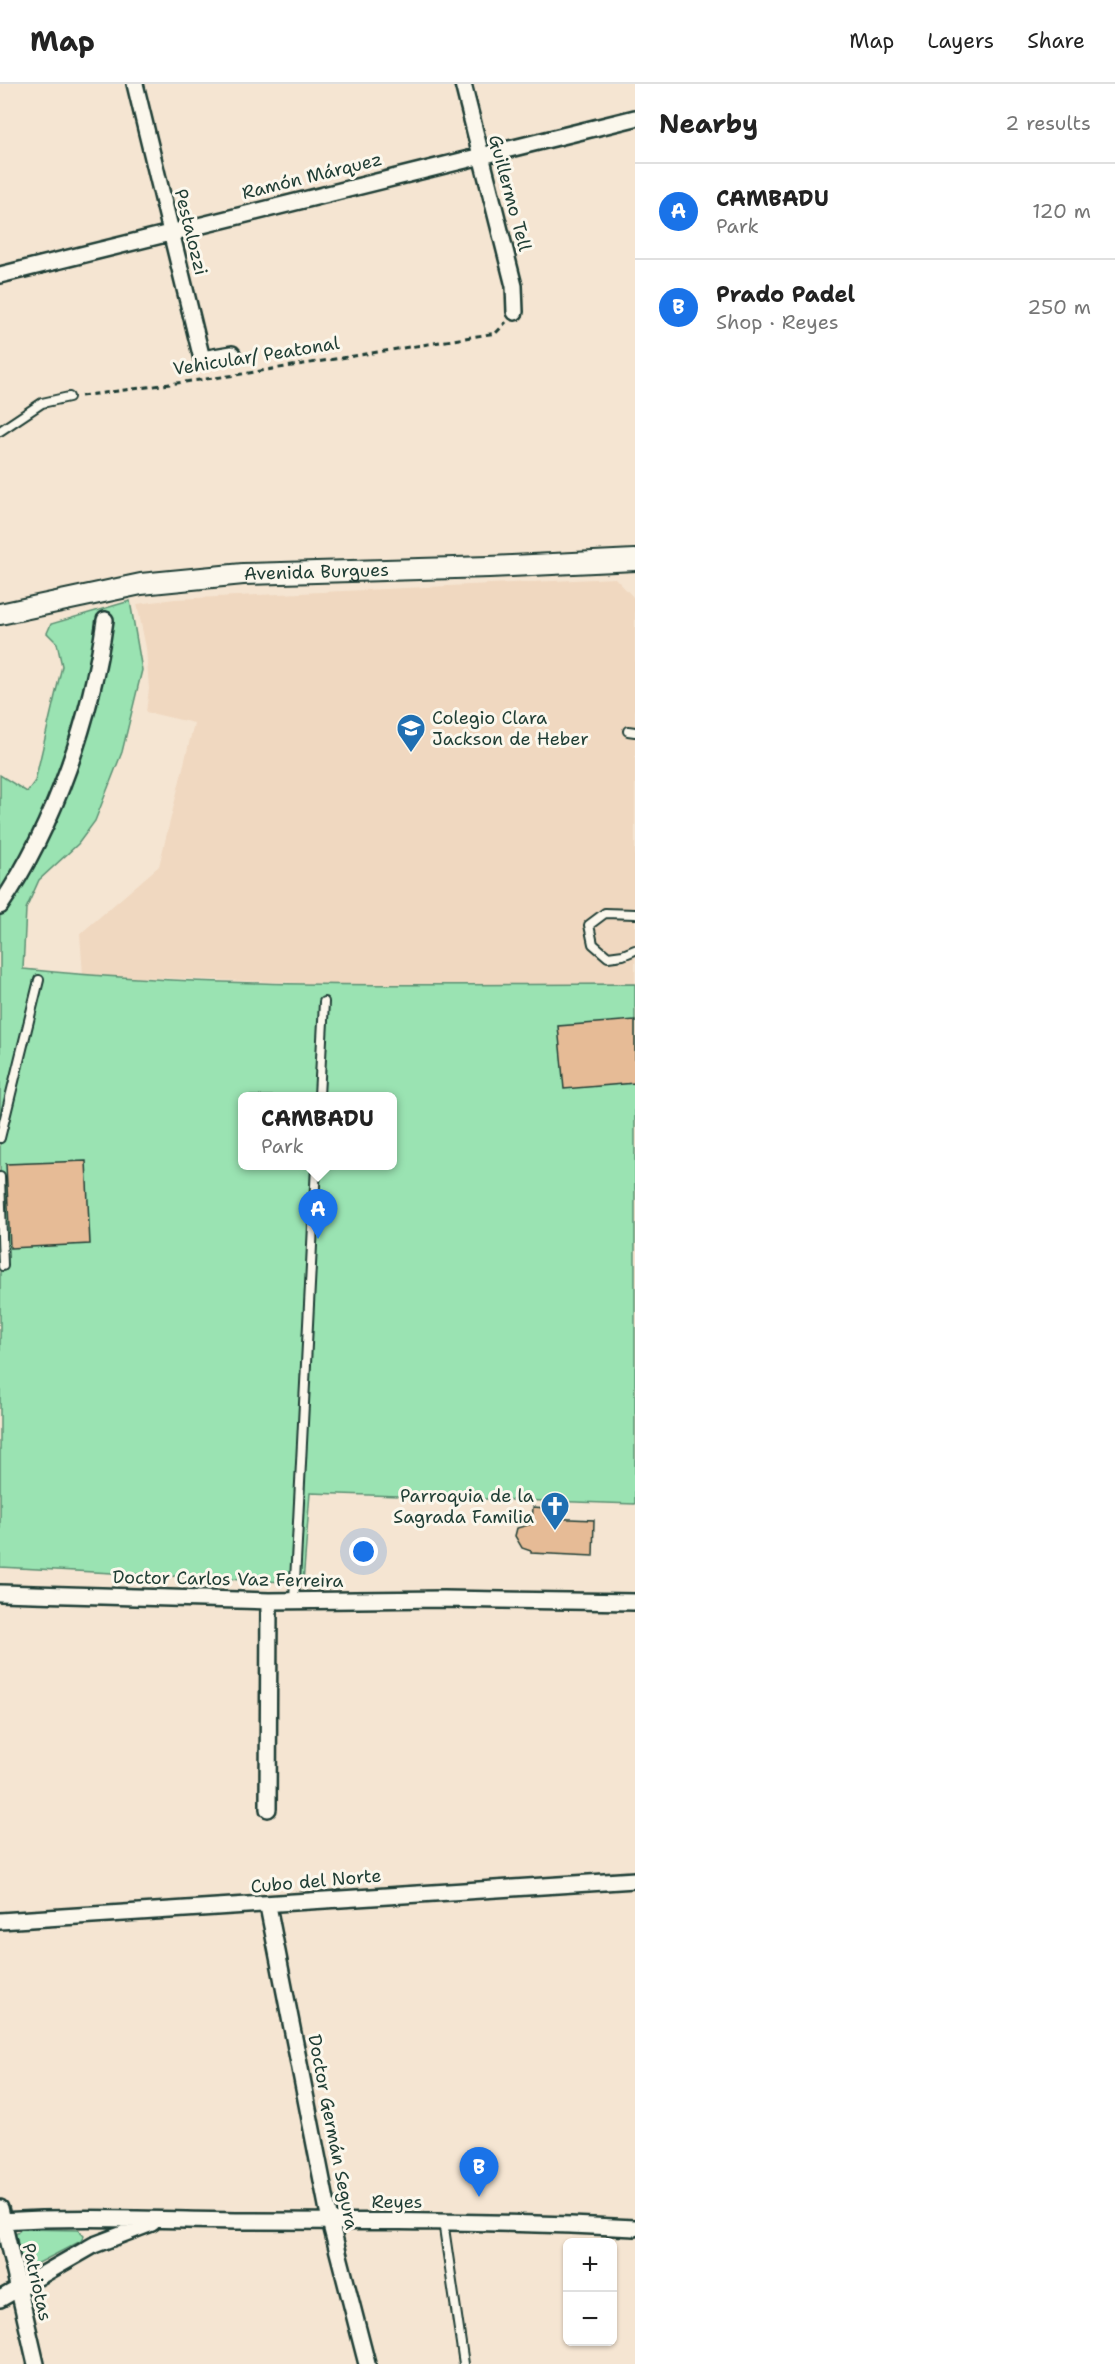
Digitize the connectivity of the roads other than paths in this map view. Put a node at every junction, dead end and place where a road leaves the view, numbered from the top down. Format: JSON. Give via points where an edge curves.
{"nodes":[{"id":1,"x":135,"y":84,"type":"edge"},
{"id":2,"x":463,"y":84,"type":"edge"},
{"id":3,"x":635,"y":118,"type":"edge"},
{"id":4,"x":480,"y":155,"type":"junction"},
{"id":5,"x":170,"y":231,"type":"junction"},
{"id":6,"x":0,"y":275,"type":"edge"},
{"id":7,"x":515,"y":312,"type":"road end"},
{"id":8,"x":232,"y":354,"type":"dead end"},
{"id":9,"x":69,"y":397,"type":"road end"},
{"id":10,"x":0,"y":431,"type":"edge"},
{"id":11,"x":635,"y":560,"type":"edge"},
{"id":12,"x":0,"y":614,"type":"edge"},
{"id":13,"x":105,"y":620,"type":"dead end"},
{"id":14,"x":0,"y":906,"type":"edge"},
{"id":15,"x":635,"y":914,"type":"edge"},
{"id":16,"x":635,"y":950,"type":"edge"},
{"id":17,"x":39,"y":980,"type":"dead end"},
{"id":18,"x":324,"y":1002,"type":"dead end"},
{"id":19,"x":319,"y":1092,"type":"edge"},
{"id":20,"x":0,"y":1138,"type":"edge"},
{"id":21,"x":316,"y":1170,"type":"edge"},
{"id":22,"x":0,"y":1177,"type":"edge"},
{"id":23,"x":3,"y":1266,"type":"dead end"},
{"id":24,"x":0,"y":1593,"type":"edge"},
{"id":25,"x":268,"y":1601,"type":"junction"},
{"id":26,"x":294,"y":1601,"type":"junction"},
{"id":27,"x":635,"y":1602,"type":"edge"},
{"id":28,"x":268,"y":1809,"type":"dead end"},
{"id":29,"x":635,"y":1880,"type":"edge"},
{"id":30,"x":268,"y":1906,"type":"junction"},
{"id":31,"x":0,"y":1921,"type":"edge"},
{"id":32,"x":1,"y":2216,"type":"edge"},
{"id":33,"x":158,"y":2220,"type":"junction"},
{"id":34,"x":330,"y":2221,"type":"junction"},
{"id":35,"x":443,"y":2221,"type":"junction"},
{"id":36,"x":635,"y":2228,"type":"edge"},
{"id":37,"x":18,"y":2289,"type":"junction"},
{"id":38,"x":0,"y":2299,"type":"edge"},
{"id":39,"x":36,"y":2364,"type":"edge"},
{"id":40,"x":367,"y":2364,"type":"edge"},
{"id":41,"x":464,"y":2364,"type":"edge"}],
"edges":[{"from":1,"to":5,"type":"street","name":"Pestalozzi"},
{"from":2,"to":4,"type":"street","name":"Guillermo Tell"},
{"from":3,"to":4,"type":"street","name":"Ramón Márquez"},
{"from":4,"to":5,"type":"street","name":"Ramón Márquez"},
{"from":4,"to":7,"type":"street","name":"Guillermo Tell","via":[[514,286]]},
{"from":5,"to":6,"type":"street","name":"Ramón Márquez"},
{"from":5,"to":8,"type":"street","name":"Pestalozzi","via":[[202,359]]},
{"from":9,"to":10,"type":"lane","via":[[42,403]]},
{"from":11,"to":12,"type":"street","name":"Avenida Burgues","via":[[233,575],[141,584]]},
{"from":13,"to":14,"type":"street","via":[[93,691],[68,766],[30,855]]},
{"from":15,"to":16,"type":"lane","via":[[605,913],[589,926],[593,944],[608,957]]},
{"from":17,"to":20,"type":"lane"},
{"from":18,"to":19,"type":"lane"},
{"from":21,"to":26,"type":"lane"},
{"from":22,"to":23,"type":"lane"},
{"from":24,"to":25,"type":"street","name":"Doctor Carlos Vaz Ferreira"},
{"from":25,"to":26,"type":"street","name":"Doctor Carlos Vaz Ferreira"},
{"from":25,"to":28,"type":"street"},
{"from":26,"to":27,"type":"street","name":"Doctor Carlos Vaz Ferreira"},
{"from":29,"to":30,"type":"street","name":"Cubo del Norte","via":[[342,1897]]},
{"from":30,"to":31,"type":"street","name":"Cubo del Norte"},
{"from":30,"to":34,"type":"street","name":"Doctor Germán Segura"},
{"from":32,"to":33,"type":"street","name":"Reyes"},
{"from":32,"to":37,"type":"street","name":"Patriotas"},
{"from":33,"to":34,"type":"street","name":"Reyes"},
{"from":33,"to":37,"type":"street","name":"Reyes","via":[[94,2245]]},
{"from":34,"to":35,"type":"street","name":"Reyes"},
{"from":34,"to":40,"type":"street","name":"Doctor Germán Segura"},
{"from":35,"to":36,"type":"street","name":"Reyes"},
{"from":35,"to":41,"type":"lane"},
{"from":37,"to":38,"type":"street","name":"Reyes"},
{"from":37,"to":39,"type":"street","name":"Patriotas"}]}
